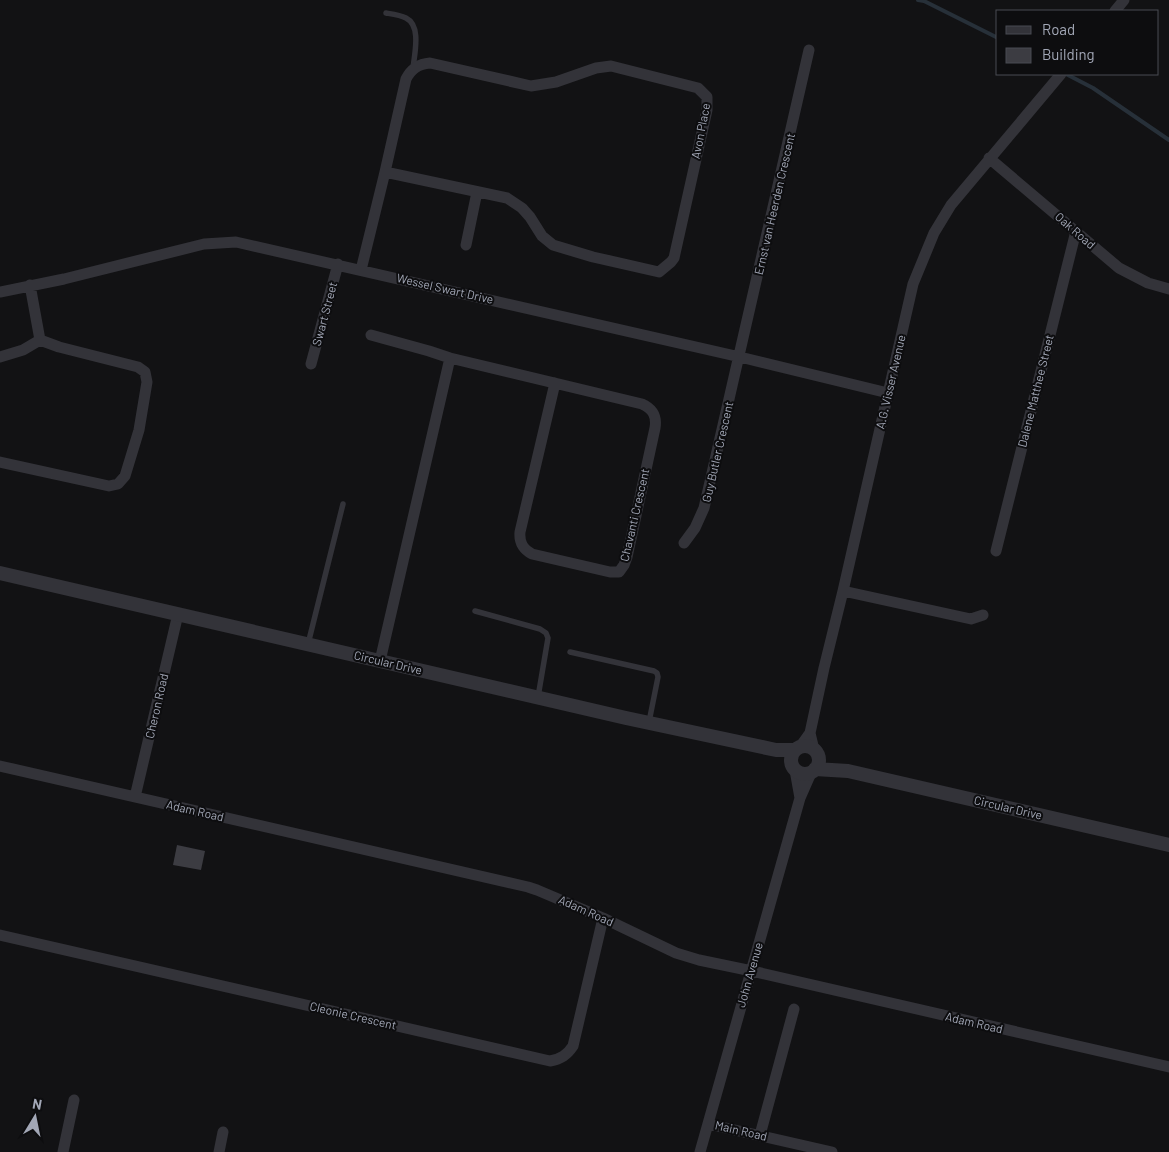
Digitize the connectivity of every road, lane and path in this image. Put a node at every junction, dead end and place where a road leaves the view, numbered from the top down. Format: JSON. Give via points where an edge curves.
{"nodes":[{"id":1,"x":1124,"y":0,"type":"edge"},
{"id":2,"x":1116,"y":10,"type":"edge"},
{"id":3,"x":386,"y":12,"type":"dead end"},
{"id":4,"x":809,"y":50,"type":"dead end"},
{"id":5,"x":413,"y":68,"type":"junction"},
{"id":6,"x":1059,"y":76,"type":"edge"},
{"id":7,"x":989,"y":158,"type":"junction"},
{"id":8,"x":386,"y":172,"type":"junction"},
{"id":9,"x":477,"y":192,"type":"junction"},
{"id":10,"x":1076,"y":231,"type":"junction"},
{"id":11,"x":466,"y":245,"type":"dead end"},
{"id":12,"x":338,"y":264,"type":"junction"},
{"id":13,"x":360,"y":270,"type":"junction"},
{"id":14,"x":30,"y":286,"type":"junction"},
{"id":15,"x":1169,"y":289,"type":"edge"},
{"id":16,"x":0,"y":292,"type":"edge"},
{"id":17,"x":371,"y":335,"type":"dead end"},
{"id":18,"x":40,"y":340,"type":"junction"},
{"id":19,"x":0,"y":357,"type":"edge"},
{"id":20,"x":740,"y":357,"type":"junction"},
{"id":21,"x":450,"y":358,"type":"junction"},
{"id":22,"x":312,"y":364,"type":"dead end"},
{"id":23,"x":555,"y":383,"type":"junction"},
{"id":24,"x":888,"y":393,"type":"junction"},
{"id":25,"x":0,"y":462,"type":"edge"},
{"id":26,"x":343,"y":504,"type":"dead end"},
{"id":27,"x":684,"y":543,"type":"dead end"},
{"id":28,"x":996,"y":551,"type":"dead end"},
{"id":29,"x":0,"y":573,"type":"edge"},
{"id":30,"x":843,"y":591,"type":"junction"},
{"id":31,"x":475,"y":612,"type":"dead end"},
{"id":32,"x":178,"y":614,"type":"junction"},
{"id":33,"x":983,"y":615,"type":"dead end"},
{"id":34,"x":308,"y":644,"type":"junction"},
{"id":35,"x":570,"y":652,"type":"dead end"},
{"id":36,"x":380,"y":661,"type":"junction"},
{"id":37,"x":538,"y":697,"type":"junction"},
{"id":38,"x":649,"y":723,"type":"junction"},
{"id":39,"x":810,"y":733,"type":"junction"},
{"id":40,"x":797,"y":748,"type":"junction"},
{"id":41,"x":776,"y":750,"type":"junction"},
{"id":42,"x":816,"y":752,"type":"junction"},
{"id":43,"x":0,"y":766,"type":"edge"},
{"id":44,"x":793,"y":768,"type":"junction"},
{"id":45,"x":813,"y":771,"type":"junction"},
{"id":46,"x":848,"y":771,"type":"junction"},
{"id":47,"x":136,"y":797,"type":"junction"},
{"id":48,"x":800,"y":798,"type":"junction"},
{"id":49,"x":1169,"y":845,"type":"edge"},
{"id":50,"x":603,"y":918,"type":"junction"},
{"id":51,"x":0,"y":936,"type":"edge"},
{"id":52,"x":752,"y":971,"type":"junction"},
{"id":53,"x":794,"y":1009,"type":"dead end"},
{"id":54,"x":1169,"y":1067,"type":"edge"},
{"id":55,"x":74,"y":1100,"type":"dead end"},
{"id":56,"x":708,"y":1124,"type":"junction"},
{"id":57,"x":223,"y":1132,"type":"dead end"},
{"id":58,"x":760,"y":1135,"type":"junction"},
{"id":59,"x":63,"y":1152,"type":"edge"},
{"id":60,"x":219,"y":1152,"type":"edge"},
{"id":61,"x":700,"y":1152,"type":"edge"},
{"id":62,"x":832,"y":1152,"type":"edge"}],
"edges":[{"from":1,"to":2,"type":"street"},
{"from":3,"to":5,"type":"lane","via":[[408,19],[414,27]]},
{"from":4,"to":20,"type":"street","name":"Ernst van Heerden Crescent"},
{"from":5,"to":8,"type":"street","via":[[406,79]]},
{"from":5,"to":9,"type":"street","name":"Avon Place","via":[[430,63],[531,86],[611,66],[698,88],[707,97],[707,110],[674,258],[659,272],[558,247],[542,236],[517,204],[507,198]]},
{"from":6,"to":7,"type":"street","name":"A.G. Visser Avenue"},
{"from":7,"to":10,"type":"street","name":"Oak Road"},
{"from":7,"to":24,"type":"street","name":"A.G. Visser Avenue","via":[[951,205],[922,258]]},
{"from":8,"to":9,"type":"street","name":"Avon Place"},
{"from":8,"to":13,"type":"street"},
{"from":9,"to":11,"type":"street"},
{"from":10,"to":15,"type":"street","name":"Oak Road","via":[[1119,268],[1148,283]]},
{"from":10,"to":28,"type":"street","name":"Dalene Matthee Street"},
{"from":12,"to":13,"type":"street","name":"Wessel Swart Drive"},
{"from":12,"to":14,"type":"street","name":"Wessel Swart Drive","via":[[250,244],[225,242],[204,244]]},
{"from":12,"to":22,"type":"street","name":"Swart Street"},
{"from":13,"to":20,"type":"street","name":"Wessel Swart Drive"},
{"from":14,"to":16,"type":"street","name":"Wessel Swart Drive"},
{"from":14,"to":18,"type":"street"},
{"from":17,"to":21,"type":"street","name":"Chavanti Crescent"},
{"from":18,"to":19,"type":"street","via":[[23,350]]},
{"from":18,"to":25,"type":"street","via":[[138,367],[144,372],[146,382],[138,430],[125,476],[118,484],[108,486]]},
{"from":20,"to":24,"type":"street","name":"Wessel Swart Drive"},
{"from":20,"to":27,"type":"street","name":"Guy Butler Crescent","via":[[704,508]]},
{"from":21,"to":23,"type":"street","name":"Chavanti Crescent"},
{"from":21,"to":36,"type":"street"},
{"from":23,"to":23,"type":"street","name":"Chavanti Crescent","via":[[642,404],[656,418],[627,557],[618,572],[532,554],[520,541]]},
{"from":24,"to":30,"type":"street","name":"A.G. Visser Avenue"},
{"from":26,"to":34,"type":"lane"},
{"from":29,"to":32,"type":"street","name":"Circular Drive"},
{"from":30,"to":33,"type":"street","via":[[971,619]]},
{"from":30,"to":39,"type":"street","name":"A.G. Visser Avenue"},
{"from":31,"to":37,"type":"lane","via":[[546,633],[548,638]]},
{"from":32,"to":34,"type":"street","name":"Circular Drive"},
{"from":32,"to":47,"type":"street","name":"Cheron Road"},
{"from":34,"to":36,"type":"street","name":"Circular Drive"},
{"from":35,"to":38,"type":"lane","via":[[657,673]]},
{"from":36,"to":37,"type":"street","name":"Circular Drive"},
{"from":37,"to":38,"type":"street","name":"Circular Drive"},
{"from":38,"to":41,"type":"street","name":"Circular Drive"},
{"from":39,"to":40,"type":"street","name":"A.G. Visser Avenue"},
{"from":39,"to":42,"type":"street","name":"A.G. Visser Avenue"},
{"from":40,"to":41,"type":"street","name":"Circular Drive"},
{"from":40,"to":42,"type":"street","via":[[805,746]]},
{"from":40,"to":44,"type":"street","via":[[792,754]]},
{"from":41,"to":44,"type":"street"},
{"from":42,"to":45,"type":"street","via":[[818,762]]},
{"from":42,"to":46,"type":"street","name":"Circular Drive"},
{"from":43,"to":47,"type":"street","name":"Adam Road"},
{"from":44,"to":45,"type":"street","via":[[800,773]]},
{"from":44,"to":48,"type":"street","name":"John Avenue"},
{"from":45,"to":46,"type":"street","name":"Circular Drive"},
{"from":45,"to":48,"type":"street","name":"John Avenue"},
{"from":46,"to":49,"type":"street","name":"Circular Drive"},
{"from":47,"to":50,"type":"street","name":"Adam Road","via":[[528,887]]},
{"from":48,"to":52,"type":"street","name":"John Avenue"},
{"from":50,"to":51,"type":"street","name":"Cleonie Crescent","via":[[573,1046],[562,1058],[550,1060]]},
{"from":50,"to":52,"type":"street","name":"Adam Road","via":[[684,956]]},
{"from":52,"to":54,"type":"street","name":"Adam Road"},
{"from":52,"to":56,"type":"street","name":"John Avenue"},
{"from":53,"to":58,"type":"street"},
{"from":55,"to":59,"type":"street"},
{"from":56,"to":58,"type":"street","name":"Main Road"},
{"from":56,"to":61,"type":"street","name":"John Avenue"},
{"from":57,"to":60,"type":"street"},
{"from":58,"to":62,"type":"street","name":"Main Road"}]}
